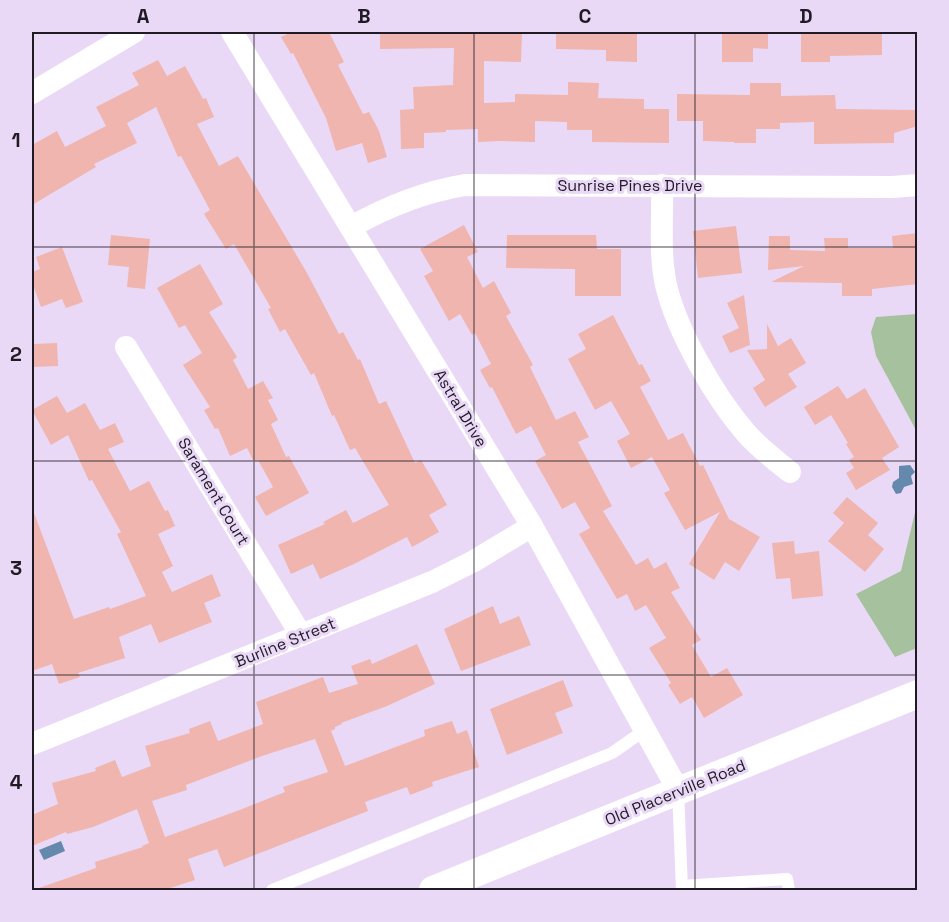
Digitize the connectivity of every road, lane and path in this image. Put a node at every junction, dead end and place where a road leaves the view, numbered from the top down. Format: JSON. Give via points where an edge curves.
{"nodes":[{"id":1,"x":134,"y":32,"type":"edge"},
{"id":2,"x":232,"y":32,"type":"edge"},
{"id":3,"x":32,"y":93,"type":"edge"},
{"id":4,"x":662,"y":185,"type":"junction"},
{"id":5,"x":918,"y":185,"type":"edge"},
{"id":6,"x":351,"y":227,"type":"junction"},
{"id":7,"x":126,"y":347,"type":"dead end"},
{"id":8,"x":790,"y":472,"type":"dead end"},
{"id":9,"x":532,"y":526,"type":"junction"},
{"id":10,"x":301,"y":635,"type":"junction"},
{"id":11,"x":918,"y":694,"type":"edge"},
{"id":12,"x":645,"y":730,"type":"junction"},
{"id":13,"x":34,"y":736,"type":"edge"},
{"id":14,"x":678,"y":790,"type":"junction"},
{"id":15,"x":682,"y":888,"type":"edge"},
{"id":16,"x":272,"y":891,"type":"edge"},
{"id":17,"x":433,"y":891,"type":"edge"},
{"id":18,"x":789,"y":891,"type":"edge"}],
"edges":[{"from":1,"to":3,"type":"street"},
{"from":2,"to":6,"type":"street","name":"Astral Drive"},
{"from":4,"to":5,"type":"street","name":"Sunrise Pines Drive"},
{"from":4,"to":6,"type":"street","name":"Sunrise Pines Drive","via":[[465,185],[396,203]]},
{"from":4,"to":8,"type":"street","via":[[663,263],[679,325],[732,416],[762,450]]},
{"from":6,"to":9,"type":"street","name":"Astral Drive"},
{"from":7,"to":10,"type":"street","name":"Sarament Court"},
{"from":9,"to":10,"type":"street","name":"Burline Street","via":[[455,572]]},
{"from":9,"to":12,"type":"street","name":"Astral Drive"},
{"from":10,"to":13,"type":"street","name":"Burline Street"},
{"from":11,"to":14,"type":"street","name":"Old Placerville Road"},
{"from":12,"to":14,"type":"street","name":"Astral Drive"},
{"from":12,"to":16,"type":"lane","via":[[612,753]]},
{"from":14,"to":15,"type":"lane"},
{"from":14,"to":17,"type":"street","name":"Old Placerville Road"},
{"from":15,"to":18,"type":"lane","via":[[787,879]]}]}
